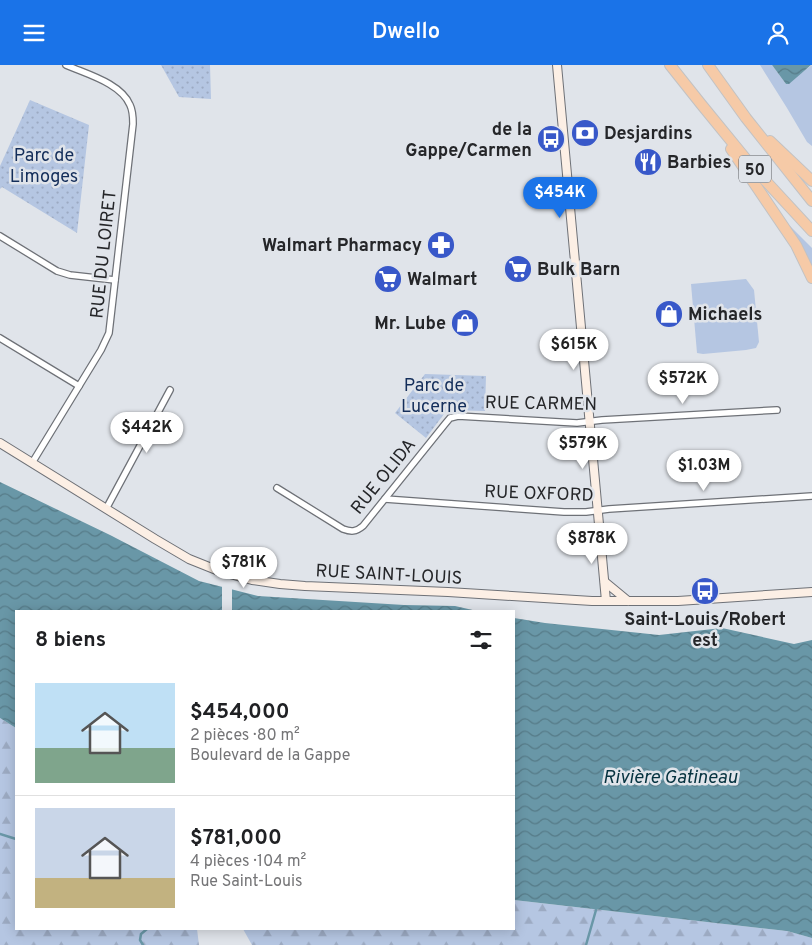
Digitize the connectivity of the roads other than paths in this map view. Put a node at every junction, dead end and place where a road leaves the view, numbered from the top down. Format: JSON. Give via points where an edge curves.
{"nodes":[{"id":1,"x":66,"y":65,"type":"edge"},
{"id":2,"x":557,"y":65,"type":"edge"},
{"id":3,"x":670,"y":65,"type":"edge"},
{"id":4,"x":708,"y":65,"type":"edge"},
{"id":5,"x":701,"y":104,"type":"junction"},
{"id":6,"x":746,"y":118,"type":"junction"},
{"id":7,"x":812,"y":181,"type":"edge"},
{"id":8,"x":812,"y":201,"type":"edge"},
{"id":9,"x":812,"y":231,"type":"edge"},
{"id":10,"x":0,"y":236,"type":"edge"},
{"id":11,"x":812,"y":278,"type":"edge"},
{"id":12,"x":115,"y":280,"type":"junction"},
{"id":13,"x":0,"y":338,"type":"edge"},
{"id":14,"x":78,"y":386,"type":"junction"},
{"id":15,"x":170,"y":390,"type":"dead end"},
{"id":16,"x":777,"y":410,"type":"dead end"},
{"id":17,"x":454,"y":417,"type":"joint"},
{"id":18,"x":590,"y":421,"type":"junction"},
{"id":19,"x":0,"y":443,"type":"edge"},
{"id":20,"x":32,"y":463,"type":"junction"},
{"id":21,"x":277,"y":488,"type":"dead end"},
{"id":22,"x":812,"y":495,"type":"edge"},
{"id":23,"x":385,"y":499,"type":"junction"},
{"id":24,"x":106,"y":509,"type":"junction"},
{"id":25,"x":598,"y":510,"type":"junction"},
{"id":26,"x":605,"y":582,"type":"junction"},
{"id":27,"x":812,"y":591,"type":"edge"},
{"id":28,"x":606,"y":601,"type":"junction"},
{"id":29,"x":628,"y":601,"type":"junction"}],
"edges":[{"from":1,"to":12,"type":"street","name":"RUE DU LOIRET","via":[[115,87],[126,97],[132,110]]},
{"from":2,"to":18,"type":"main road"},
{"from":3,"to":5,"type":"highway","number":"50"},
{"from":4,"to":6,"type":"highway","number":"50"},
{"from":5,"to":9,"type":"highway","number":"50","via":[[750,164]]},
{"from":5,"to":11,"type":"highway","via":[[796,245]]},
{"from":6,"to":7,"type":"highway"},
{"from":6,"to":8,"type":"highway","number":"50"},
{"from":10,"to":12,"type":"street","via":[[57,271]]},
{"from":12,"to":14,"type":"street","name":"RUE DU LOIRET","via":[[109,333]]},
{"from":13,"to":14,"type":"street"},
{"from":14,"to":20,"type":"street","name":"RUE DU LOIRET"},
{"from":15,"to":24,"type":"street"},
{"from":16,"to":18,"type":"street","name":"RUE CARMEN"},
{"from":17,"to":18,"type":"street","name":"RUE CARMEN"},
{"from":17,"to":23,"type":"street","name":"RUE OLIDA"},
{"from":18,"to":25,"type":"main road"},
{"from":19,"to":20,"type":"main road","name":"RUE SAINT-LOUIS"},
{"from":20,"to":24,"type":"main road","name":"RUE SAINT-LOUIS"},
{"from":21,"to":23,"type":"street","name":"RUE OLIDA","via":[[349,531],[359,529]]},
{"from":22,"to":25,"type":"street","name":"RUE OXFORD"},
{"from":23,"to":25,"type":"street","name":"RUE OXFORD","via":[[564,512]]},
{"from":24,"to":28,"type":"main road","name":"RUE SAINT-LOUIS","via":[[198,563],[252,580],[305,586]]},
{"from":25,"to":26,"type":"main road"},
{"from":26,"to":28,"type":"main road"},
{"from":26,"to":29,"type":"main road"},
{"from":27,"to":29,"type":"main road","name":"RUE SAINT-LOUIS","via":[[678,601]]},
{"from":28,"to":29,"type":"main road","name":"RUE SAINT-LOUIS"}]}
